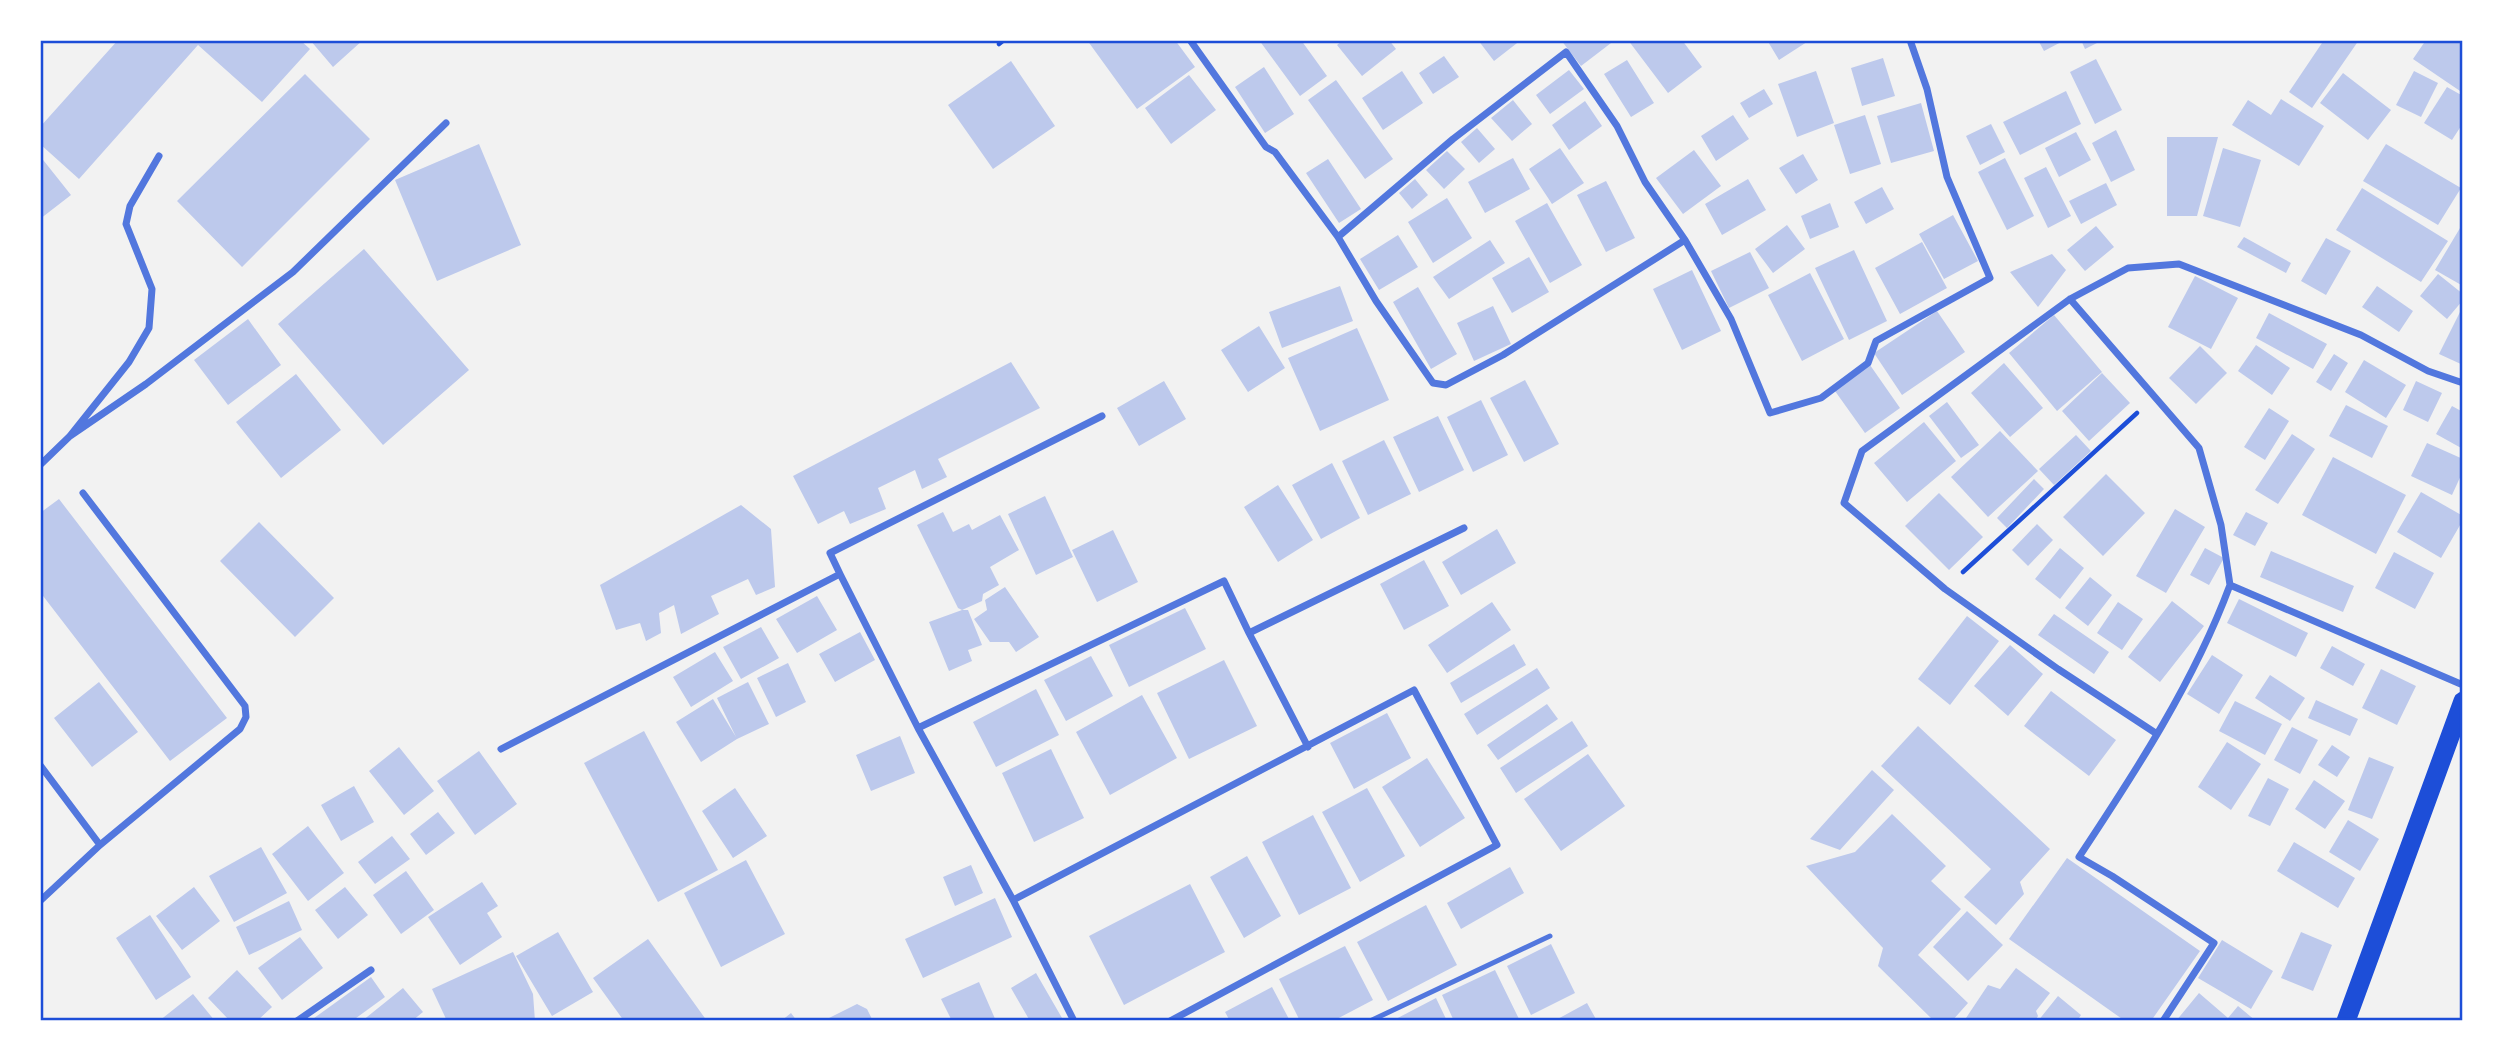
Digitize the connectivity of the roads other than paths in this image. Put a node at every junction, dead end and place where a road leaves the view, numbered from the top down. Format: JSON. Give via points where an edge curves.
{"nodes":[{"id":1,"x":1190,"y":40,"type":"edge"},
{"id":2,"x":1910,"y":40,"type":"edge"},
{"id":3,"x":446,"y":123,"type":"dead end"},
{"id":4,"x":159,"y":156,"type":"dead end"},
{"id":5,"x":1338,"y":237,"type":"junction"},
{"id":6,"x":1685,"y":240,"type":"junction"},
{"id":7,"x":2070,"y":299,"type":"junction"},
{"id":8,"x":2463,"y":383,"type":"edge"},
{"id":9,"x":1102,"y":416,"type":"dead end"},
{"id":10,"x":70,"y":436,"type":"junction"},
{"id":11,"x":40,"y":465,"type":"edge"},
{"id":12,"x":83,"y":493,"type":"dead end"},
{"id":13,"x":1464,"y":528,"type":"dead end"},
{"id":14,"x":841,"y":574,"type":"junction"},
{"id":15,"x":2230,"y":585,"type":"junction"},
{"id":16,"x":1249,"y":633,"type":"junction"},
{"id":17,"x":2463,"y":685,"type":"edge"},
{"id":18,"x":2463,"y":701,"type":"edge"},
{"id":19,"x":918,"y":728,"type":"junction"},
{"id":20,"x":2157,"y":734,"type":"junction"},
{"id":21,"x":1308,"y":747,"type":"junction"},
{"id":22,"x":501,"y":749,"type":"dead end"},
{"id":23,"x":40,"y":765,"type":"edge"},
{"id":24,"x":100,"y":845,"type":"junction"},
{"id":25,"x":1013,"y":900,"type":"junction"},
{"id":26,"x":40,"y":901,"type":"edge"},
{"id":27,"x":1550,"y":936,"type":"dead end"},
{"id":28,"x":371,"y":971,"type":"dead end"},
{"id":29,"x":297,"y":1021,"type":"edge"},
{"id":30,"x":1074,"y":1021,"type":"edge"},
{"id":31,"x":1171,"y":1021,"type":"edge"},
{"id":32,"x":1370,"y":1021,"type":"edge"},
{"id":33,"x":2163,"y":1021,"type":"edge"},
{"id":34,"x":2346,"y":1021,"type":"edge"}],
"edges":[{"from":1,"to":5,"type":"street","via":[[1266,147],[1275,152]]},
{"from":2,"to":6,"type":"street","via":[[1927,89],[1947,177],[1990,278],[1876,341],[1868,363],[1821,398],[1770,413],[1731,319]]},
{"from":3,"to":10,"type":"street","via":[[293,272]]},
{"from":4,"to":10,"type":"street","via":[[126,224],[152,289],[149,328],[130,362]]},
{"from":5,"to":6,"type":"street","via":[[1433,383],[1446,386]]},
{"from":5,"to":6,"type":"street","via":[[1452,139],[1566,52],[1617,126],[1645,183]]},
{"from":7,"to":8,"type":"street","via":[[2129,268],[2179,264],[2361,335],[2428,371]]},
{"from":7,"to":15,"type":"street","via":[[2199,447],[2221,526]]},
{"from":7,"to":20,"type":"street","via":[[1863,452],[1843,503],[1945,589]]},
{"from":9,"to":14,"type":"street","via":[[830,552]]},
{"from":10,"to":11,"type":"street"},
{"from":12,"to":24,"type":"street","via":[[245,706],[246,717],[240,729]]},
{"from":13,"to":16,"type":"street"},
{"from":14,"to":19,"type":"street"},
{"from":14,"to":22,"type":"street"},
{"from":15,"to":17,"type":"street"},
{"from":15,"to":20,"type":"street","via":[[2214,629]]},
{"from":16,"to":19,"type":"street","via":[[1224,581]]},
{"from":16,"to":21,"type":"street"},
{"from":18,"to":34,"type":"highway"},
{"from":19,"to":25,"type":"street"},
{"from":20,"to":33,"type":"street","via":[[2079,857],[2214,943]]},
{"from":21,"to":25,"type":"street"},
{"from":21,"to":31,"type":"street","via":[[1414,690],[1497,845]]},
{"from":23,"to":24,"type":"street"},
{"from":24,"to":26,"type":"street"},
{"from":25,"to":30,"type":"street"},
{"from":27,"to":32,"type":"lane"},
{"from":28,"to":29,"type":"street"}]}
